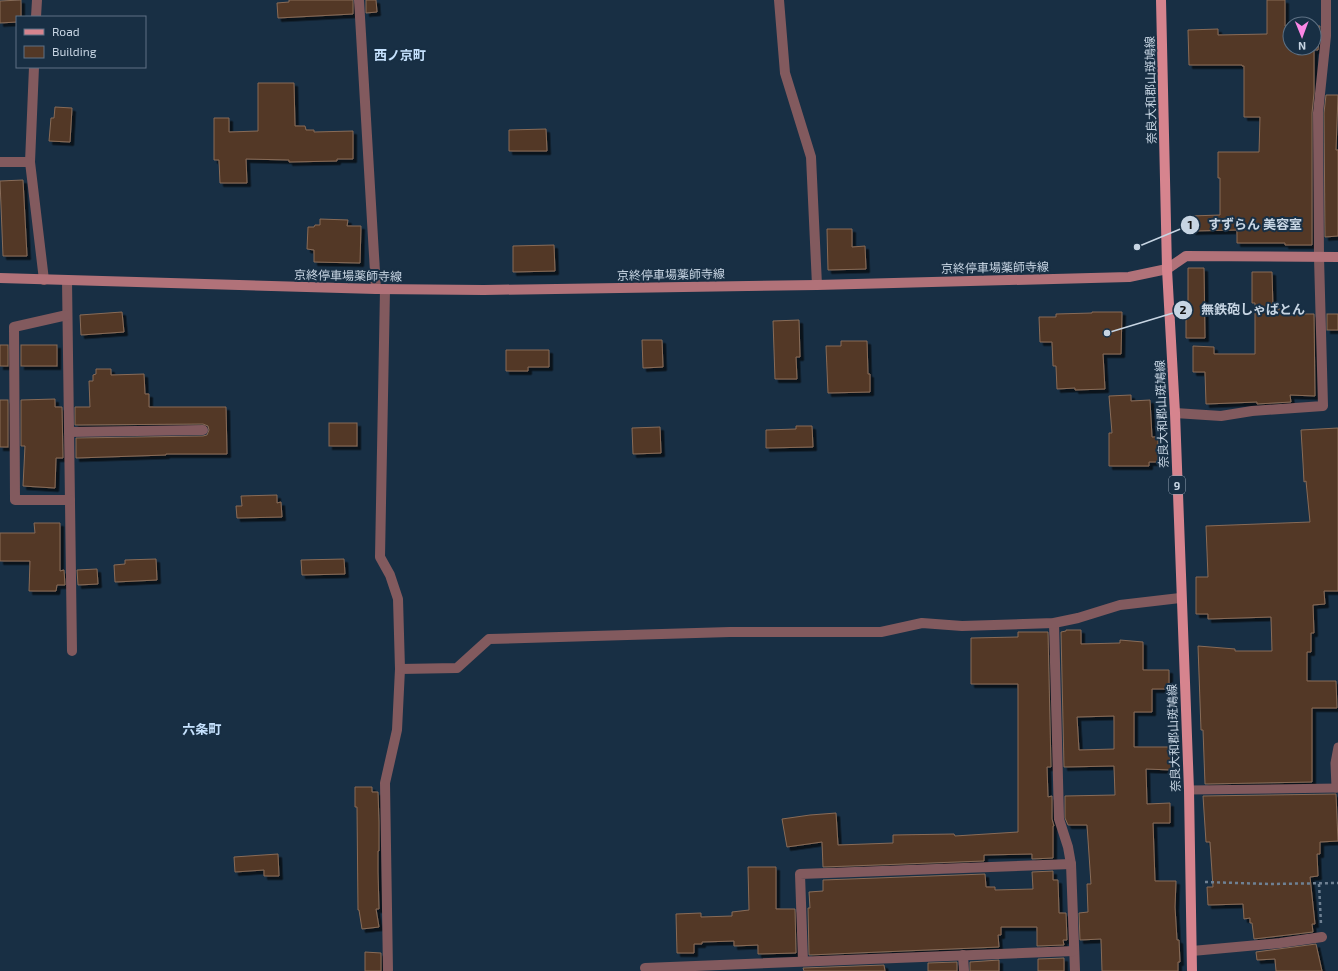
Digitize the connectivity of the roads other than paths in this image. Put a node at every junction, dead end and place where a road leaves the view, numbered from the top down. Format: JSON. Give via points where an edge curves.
{"nodes":[{"id":1,"x":37,"y":0,"type":"edge"},
{"id":2,"x":359,"y":0,"type":"edge"},
{"id":3,"x":779,"y":0,"type":"edge"},
{"id":4,"x":1161,"y":0,"type":"edge"},
{"id":5,"x":1326,"y":0,"type":"edge"},
{"id":6,"x":36,"y":16,"type":"edge"},
{"id":7,"x":34,"y":68,"type":"edge"},
{"id":8,"x":0,"y":162,"type":"edge"},
{"id":9,"x":30,"y":162,"type":"junction"},
{"id":10,"x":1319,"y":257,"type":"junction"},
{"id":11,"x":1338,"y":257,"type":"edge"},
{"id":12,"x":1167,"y":269,"type":"junction"},
{"id":13,"x":0,"y":278,"type":"edge"},
{"id":14,"x":44,"y":280,"type":"junction"},
{"id":15,"x":67,"y":280,"type":"junction"},
{"id":16,"x":817,"y":285,"type":"junction"},
{"id":17,"x":380,"y":289,"type":"junction"},
{"id":18,"x":67,"y":315,"type":"junction"},
{"id":19,"x":1175,"y":413,"type":"junction"},
{"id":20,"x":203,"y":430,"type":"dead end"},
{"id":21,"x":69,"y":432,"type":"junction"},
{"id":22,"x":70,"y":500,"type":"junction"},
{"id":23,"x":1180,"y":598,"type":"junction"},
{"id":24,"x":1054,"y":623,"type":"junction"},
{"id":25,"x":72,"y":651,"type":"dead end"},
{"id":26,"x":400,"y":669,"type":"junction"},
{"id":27,"x":1338,"y":747,"type":"edge"},
{"id":28,"x":1337,"y":788,"type":"edge"},
{"id":29,"x":1188,"y":790,"type":"junction"},
{"id":30,"x":1071,"y":864,"type":"junction"},
{"id":31,"x":1322,"y":937,"type":"road end"},
{"id":32,"x":1074,"y":951,"type":"junction"},
{"id":33,"x":1192,"y":951,"type":"junction"},
{"id":34,"x":963,"y":955,"type":"junction"},
{"id":35,"x":803,"y":961,"type":"junction"},
{"id":36,"x":645,"y":968,"type":"dead end"},
{"id":37,"x":388,"y":971,"type":"edge"},
{"id":38,"x":964,"y":971,"type":"edge"},
{"id":39,"x":1075,"y":971,"type":"edge"},
{"id":40,"x":1192,"y":971,"type":"edge"}],
"edges":[{"from":1,"to":6,"type":"street"},
{"from":2,"to":17,"type":"street"},
{"from":3,"to":16,"type":"street","via":[[785,73],[811,157]]},
{"from":4,"to":12,"type":"main road","name":"奈良大和郡山斑鳩線","number":"9"},
{"from":5,"to":10,"type":"street","via":[[1326,36],[1318,113]]},
{"from":7,"to":9,"type":"street"},
{"from":8,"to":9,"type":"street"},
{"from":9,"to":14,"type":"street"},
{"from":10,"to":11,"type":"main road","name":"京終停車場薬師寺線"},
{"from":10,"to":12,"type":"main road","name":"京終停車場薬師寺線","via":[[1186,256]]},
{"from":10,"to":19,"type":"street","via":[[1323,406],[1221,416]]},
{"from":12,"to":16,"type":"main road","name":"京終停車場薬師寺線","via":[[1129,277]]},
{"from":12,"to":19,"type":"main road","name":"奈良大和郡山斑鳩線","number":"9"},
{"from":13,"to":14,"type":"main road","name":"京終停車場薬師寺線"},
{"from":14,"to":15,"type":"main road","name":"京終停車場薬師寺線"},
{"from":15,"to":17,"type":"main road","name":"京終停車場薬師寺線"},
{"from":15,"to":18,"type":"street"},
{"from":16,"to":17,"type":"main road","name":"京終停車場薬師寺線"},
{"from":17,"to":26,"type":"street","via":[[380,557],[390,575],[398,599]]},
{"from":18,"to":21,"type":"street"},
{"from":18,"to":22,"type":"street","via":[[14,327],[15,500]]},
{"from":19,"to":23,"type":"main road","name":"奈良大和郡山斑鳩線","number":"9"},
{"from":20,"to":21,"type":"street"},
{"from":21,"to":22,"type":"street"},
{"from":22,"to":25,"type":"street"},
{"from":23,"to":24,"type":"street","via":[[1120,605]]},
{"from":23,"to":29,"type":"main road","name":"奈良大和郡山斑鳩線","number":"9"},
{"from":24,"to":26,"type":"street","via":[[962,626],[922,623],[881,632],[730,632],[489,639],[456,668]]},
{"from":24,"to":30,"type":"street","via":[[1059,819]]},
{"from":26,"to":37,"type":"street","via":[[397,730],[385,783]]},
{"from":27,"to":28,"type":"lane","via":[[1335,764]]},
{"from":28,"to":29,"type":"lane"},
{"from":29,"to":33,"type":"main road","name":"奈良大和郡山斑鳩線","number":"9"},
{"from":30,"to":32,"type":"street"},
{"from":30,"to":35,"type":"street","via":[[800,874]]},
{"from":31,"to":33,"type":"street"},
{"from":32,"to":34,"type":"street"},
{"from":32,"to":39,"type":"street"},
{"from":33,"to":40,"type":"main road","name":"奈良大和郡山斑鳩線","number":"9"},
{"from":34,"to":35,"type":"street"},
{"from":34,"to":38,"type":"street"},
{"from":35,"to":36,"type":"street"}]}
